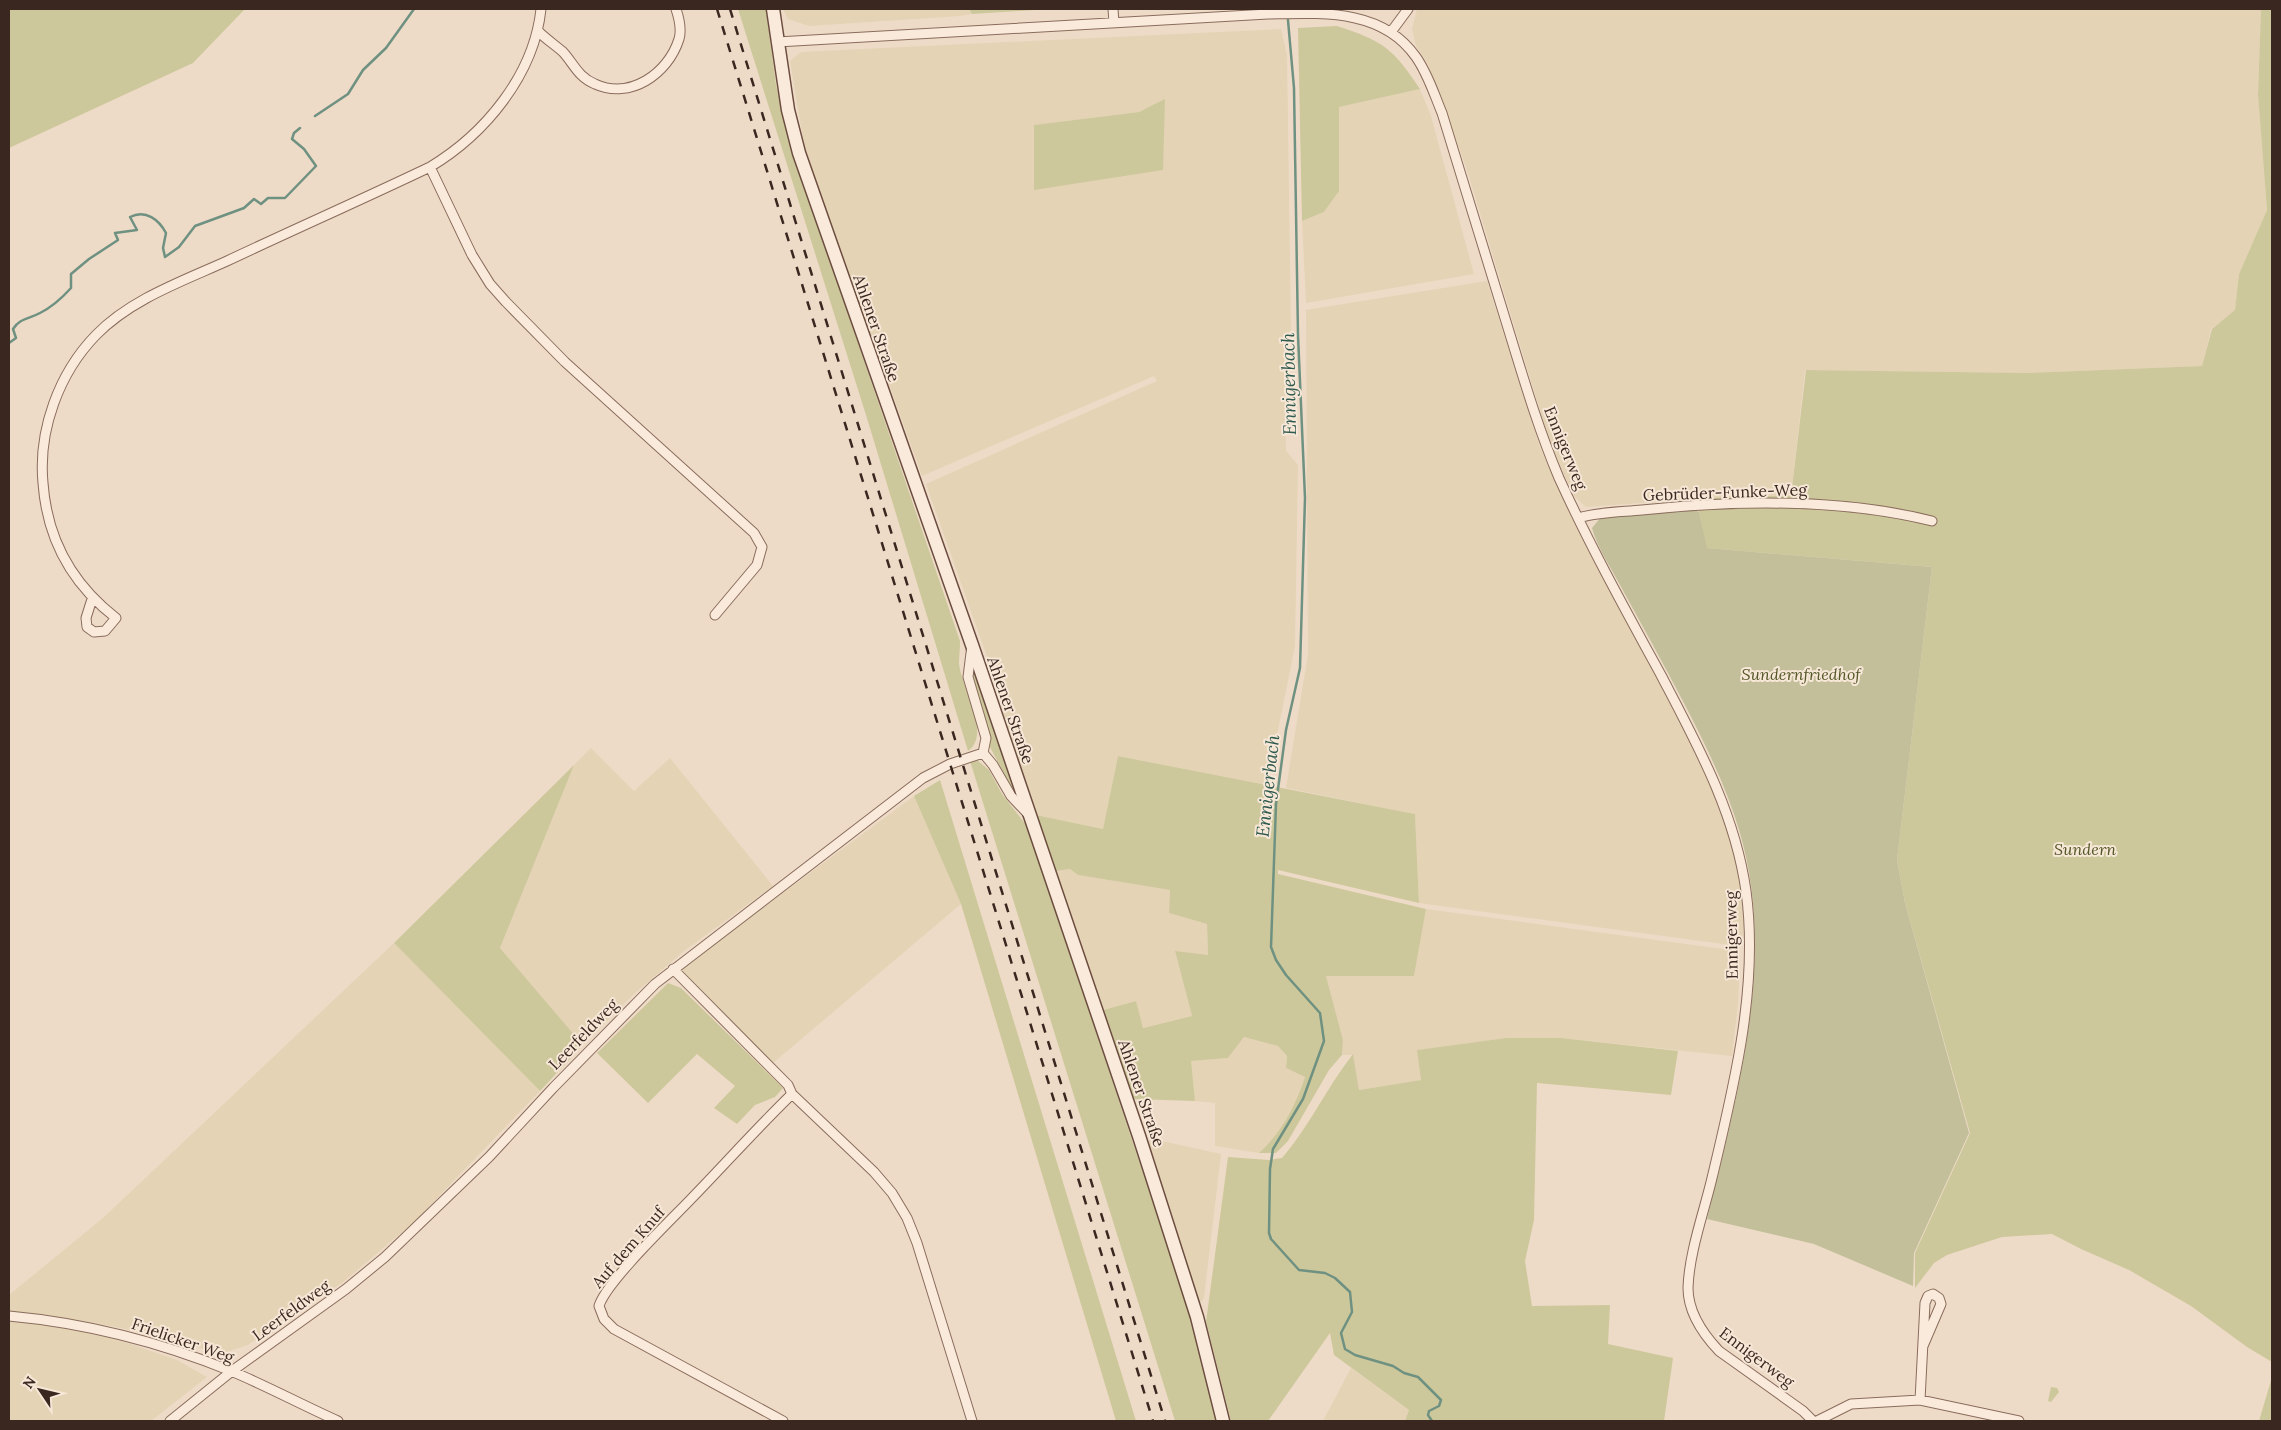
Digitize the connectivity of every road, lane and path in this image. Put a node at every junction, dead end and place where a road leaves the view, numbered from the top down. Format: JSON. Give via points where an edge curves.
{"nodes":[{"id":1,"x":541,"y":9,"type":"edge"},
{"id":2,"x":676,"y":9,"type":"edge"},
{"id":3,"x":773,"y":9,"type":"edge"},
{"id":4,"x":1113,"y":9,"type":"edge"},
{"id":5,"x":1408,"y":9,"type":"edge"},
{"id":6,"x":1114,"y":22,"type":"junction"},
{"id":7,"x":539,"y":32,"type":"junction"},
{"id":8,"x":1391,"y":32,"type":"junction"},
{"id":9,"x":777,"y":42,"type":"junction"},
{"id":10,"x":430,"y":167,"type":"junction"},
{"id":11,"x":1578,"y":518,"type":"junction"},
{"id":12,"x":1932,"y":521,"type":"dead end"},
{"id":13,"x":92,"y":598,"type":"dead end"},
{"id":14,"x":716,"y":615,"type":"dead end"},
{"id":15,"x":972,"y":645,"type":"junction"},
{"id":16,"x":983,"y":754,"type":"junction"},
{"id":17,"x":1031,"y":817,"type":"junction"},
{"id":18,"x":673,"y":969,"type":"junction"},
{"id":19,"x":792,"y":1094,"type":"junction"},
{"id":20,"x":9,"y":1316,"type":"edge"},
{"id":21,"x":1923,"y":1346,"type":"junction"},
{"id":22,"x":232,"y":1371,"type":"junction"},
{"id":23,"x":1920,"y":1400,"type":"junction"},
{"id":24,"x":170,"y":1421,"type":"edge"},
{"id":25,"x":338,"y":1421,"type":"edge"},
{"id":26,"x":783,"y":1421,"type":"edge"},
{"id":27,"x":972,"y":1421,"type":"edge"},
{"id":28,"x":1223,"y":1421,"type":"edge"},
{"id":29,"x":1813,"y":1421,"type":"edge"},
{"id":30,"x":1817,"y":1421,"type":"edge"},
{"id":31,"x":2019,"y":1421,"type":"edge"}],
"edges":[{"from":1,"to":7,"type":"street"},
{"from":2,"to":7,"type":"street","via":[[680,38],[672,53],[652,77],[630,88],[608,88],[588,81],[574,69],[564,53]]},
{"from":3,"to":9,"type":"main road","name":"Ahlener Straße"},
{"from":4,"to":6,"type":"street"},
{"from":5,"to":8,"type":"street"},
{"from":6,"to":8,"type":"street","name":"Ennigerweg","via":[[1324,13],[1366,20]]},
{"from":6,"to":9,"type":"street","name":"Ennigerweg"},
{"from":7,"to":10,"type":"street","via":[[495,113],[470,140]]},
{"from":8,"to":11,"type":"street","name":"Ennigerweg","via":[[1416,58],[1442,113],[1546,447]]},
{"from":9,"to":15,"type":"main road","name":"Ahlener Straße","via":[[799,153]]},
{"from":10,"to":13,"type":"street","via":[[165,289],[117,318],[86,348],[65,378],[56,398],[44,440],[42,477],[46,511],[57,548]]},
{"from":10,"to":14,"type":"street","via":[[472,255],[490,284],[527,326],[754,533],[762,548],[757,565]]},
{"from":11,"to":12,"type":"street","name":"Gebrüder-Funke-Weg","via":[[1668,507],[1803,503]]},
{"from":11,"to":29,"type":"street","name":"Ennigerweg","via":[[1704,756],[1735,835],[1744,879],[1748,923],[1745,1004],[1724,1126],[1692,1261],[1688,1289],[1691,1306],[1698,1324],[1719,1351]]},
{"from":15,"to":16,"type":"street","via":[[968,677],[986,738]]},
{"from":15,"to":17,"type":"main road","name":"Ahlener Straße"},
{"from":16,"to":17,"type":"street","via":[[1011,796]]},
{"from":16,"to":18,"type":"street","name":"Leerfeldweg","via":[[930,774]]},
{"from":17,"to":28,"type":"main road","name":"Ahlener Straße","via":[[1197,1317]]},
{"from":18,"to":19,"type":"street","via":[[788,1085]]},
{"from":18,"to":22,"type":"street","name":"Leerfeldweg","via":[[644,993],[489,1157],[385,1257]]},
{"from":19,"to":26,"type":"street","name":"Auf dem Knuf","via":[[653,1239],[606,1292],[599,1306],[604,1319],[614,1328]]},
{"from":19,"to":27,"type":"street","via":[[874,1172],[907,1218]]},
{"from":20,"to":22,"type":"street","name":"Frielicker Weg","via":[[112,1332]]},
{"from":21,"to":21,"type":"street","via":[[1941,1304],[1940,1298],[1934,1294],[1926,1299]]},
{"from":21,"to":23,"type":"street"},
{"from":22,"to":24,"type":"street","name":"Leerfeldweg"},
{"from":22,"to":25,"type":"street","name":"Frielicker Weg"},
{"from":23,"to":30,"type":"street","via":[[1851,1404]]},
{"from":23,"to":31,"type":"street"}]}
